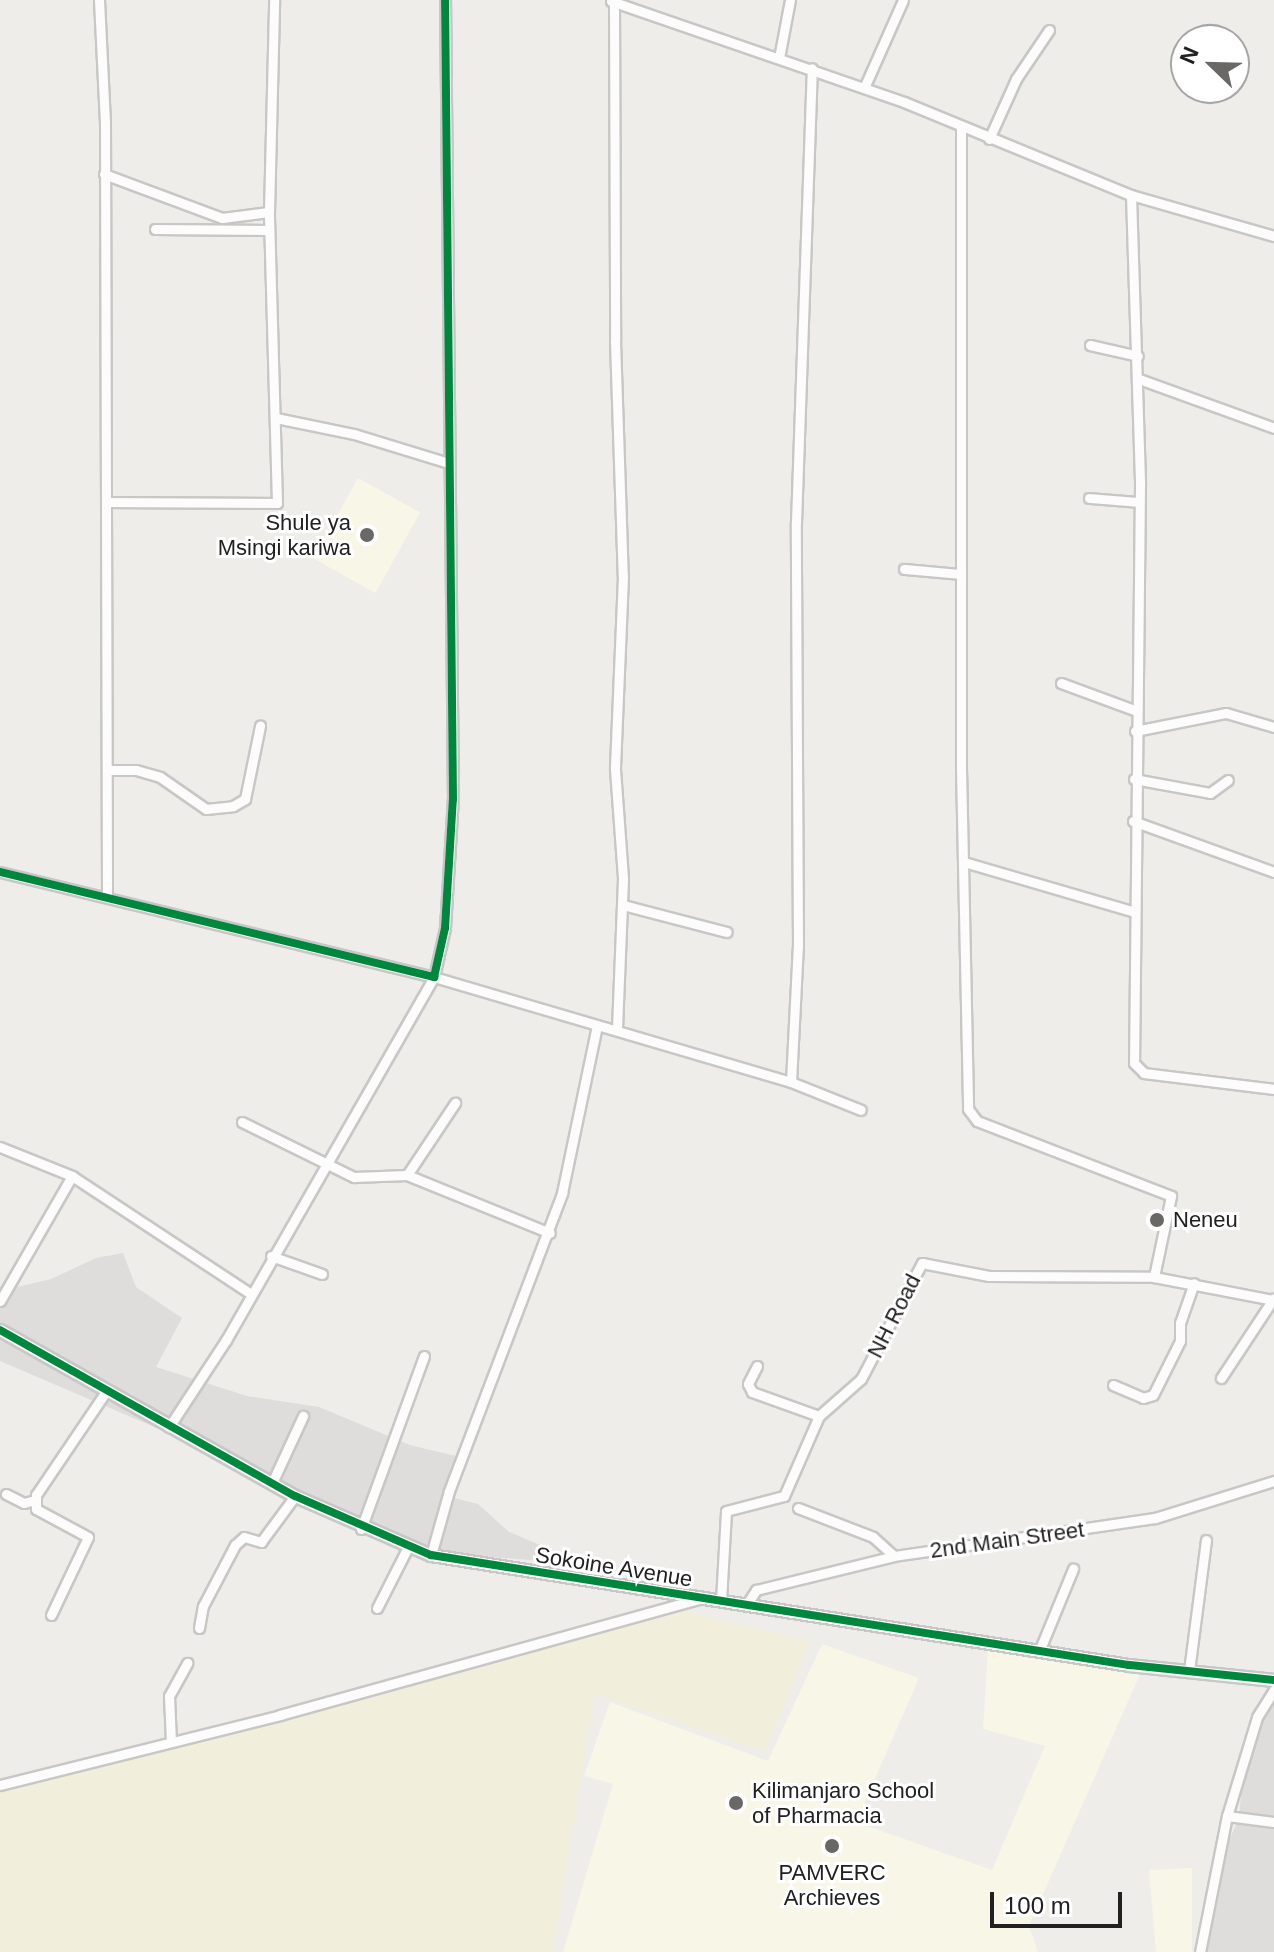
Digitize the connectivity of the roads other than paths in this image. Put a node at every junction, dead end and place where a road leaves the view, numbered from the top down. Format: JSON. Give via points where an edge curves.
{"nodes":[{"id":1,"x":99,"y":0,"type":"edge"},
{"id":2,"x":274,"y":0,"type":"edge"},
{"id":3,"x":445,"y":0,"type":"edge"},
{"id":4,"x":790,"y":0,"type":"edge"},
{"id":5,"x":903,"y":0,"type":"edge"},
{"id":6,"x":611,"y":1,"type":"edge"},
{"id":7,"x":628,"y":3,"type":"edge"},
{"id":8,"x":1049,"y":30,"type":"dead end"},
{"id":9,"x":779,"y":58,"type":"junction"},
{"id":10,"x":812,"y":68,"type":"junction"},
{"id":11,"x":864,"y":88,"type":"junction"},
{"id":12,"x":961,"y":127,"type":"junction"},
{"id":13,"x":989,"y":139,"type":"junction"},
{"id":14,"x":104,"y":174,"type":"junction"},
{"id":15,"x":1131,"y":195,"type":"junction"},
{"id":16,"x":269,"y":212,"type":"junction"},
{"id":17,"x":155,"y":229,"type":"dead end"},
{"id":18,"x":269,"y":230,"type":"junction"},
{"id":19,"x":1274,"y":236,"type":"edge"},
{"id":20,"x":1090,"y":345,"type":"dead end"},
{"id":21,"x":1138,"y":356,"type":"junction"},
{"id":22,"x":1139,"y":379,"type":"junction"},
{"id":23,"x":276,"y":418,"type":"junction"},
{"id":24,"x":1274,"y":428,"type":"edge"},
{"id":25,"x":449,"y":463,"type":"junction"},
{"id":26,"x":1089,"y":498,"type":"dead end"},
{"id":27,"x":107,"y":502,"type":"junction"},
{"id":28,"x":1139,"y":502,"type":"junction"},
{"id":29,"x":904,"y":569,"type":"dead end"},
{"id":30,"x":960,"y":574,"type":"junction"},
{"id":31,"x":1061,"y":683,"type":"dead end"},
{"id":32,"x":1134,"y":710,"type":"junction"},
{"id":33,"x":260,"y":726,"type":"dead end"},
{"id":34,"x":1274,"y":727,"type":"edge"},
{"id":35,"x":1135,"y":731,"type":"junction"},
{"id":36,"x":107,"y":770,"type":"junction"},
{"id":37,"x":1134,"y":779,"type":"junction"},
{"id":38,"x":1228,"y":780,"type":"dead end"},
{"id":39,"x":1133,"y":821,"type":"junction"},
{"id":40,"x":964,"y":862,"type":"junction"},
{"id":41,"x":0,"y":872,"type":"edge"},
{"id":42,"x":1274,"y":872,"type":"edge"},
{"id":43,"x":107,"y":895,"type":"junction"},
{"id":44,"x":623,"y":905,"type":"junction"},
{"id":45,"x":1132,"y":911,"type":"junction"},
{"id":46,"x":727,"y":932,"type":"dead end"},
{"id":47,"x":434,"y":977,"type":"junction"},
{"id":48,"x":597,"y":1026,"type":"junction"},
{"id":49,"x":617,"y":1030,"type":"junction"},
{"id":50,"x":791,"y":1082,"type":"junction"},
{"id":51,"x":1274,"y":1089,"type":"edge"},
{"id":52,"x":455,"y":1103,"type":"dead end"},
{"id":53,"x":861,"y":1110,"type":"dead end"},
{"id":54,"x":242,"y":1122,"type":"dead end"},
{"id":55,"x":0,"y":1147,"type":"edge"},
{"id":56,"x":327,"y":1163,"type":"junction"},
{"id":57,"x":407,"y":1175,"type":"junction"},
{"id":58,"x":72,"y":1176,"type":"junction"},
{"id":59,"x":550,"y":1233,"type":"junction"},
{"id":60,"x":271,"y":1256,"type":"junction"},
{"id":61,"x":322,"y":1274,"type":"dead end"},
{"id":62,"x":1154,"y":1277,"type":"junction"},
{"id":63,"x":1194,"y":1283,"type":"junction"},
{"id":64,"x":251,"y":1294,"type":"junction"},
{"id":65,"x":1274,"y":1300,"type":"edge"},
{"id":66,"x":0,"y":1301,"type":"edge"},
{"id":67,"x":0,"y":1330,"type":"edge"},
{"id":68,"x":424,"y":1356,"type":"dead end"},
{"id":69,"x":757,"y":1366,"type":"dead end"},
{"id":70,"x":1221,"y":1378,"type":"dead end"},
{"id":71,"x":1113,"y":1385,"type":"dead end"},
{"id":72,"x":107,"y":1390,"type":"junction"},
{"id":73,"x":303,"y":1416,"type":"dead end"},
{"id":74,"x":819,"y":1416,"type":"junction"},
{"id":75,"x":169,"y":1427,"type":"junction"},
{"id":76,"x":1274,"y":1481,"type":"edge"},
{"id":77,"x":272,"y":1483,"type":"junction"},
{"id":78,"x":6,"y":1494,"type":"dead end"},
{"id":79,"x":295,"y":1496,"type":"junction"},
{"id":80,"x":35,"y":1500,"type":"junction"},
{"id":81,"x":798,"y":1508,"type":"dead end"},
{"id":82,"x":361,"y":1529,"type":"junction"},
{"id":83,"x":1206,"y":1540,"type":"dead end"},
{"id":84,"x":408,"y":1547,"type":"junction"},
{"id":85,"x":431,"y":1555,"type":"junction"},
{"id":86,"x":894,"y":1556,"type":"junction"},
{"id":87,"x":1073,"y":1569,"type":"dead end"},
{"id":88,"x":698,"y":1599,"type":"junction"},
{"id":89,"x":721,"y":1601,"type":"junction"},
{"id":90,"x":747,"y":1604,"type":"junction"},
{"id":91,"x":377,"y":1608,"type":"dead end"},
{"id":92,"x":51,"y":1615,"type":"dead end"},
{"id":93,"x":199,"y":1628,"type":"dead end"},
{"id":94,"x":1040,"y":1649,"type":"junction"},
{"id":95,"x":187,"y":1663,"type":"dead end"},
{"id":96,"x":1189,"y":1671,"type":"junction"},
{"id":97,"x":1274,"y":1680,"type":"edge"},
{"id":98,"x":1274,"y":1690,"type":"edge"},
{"id":99,"x":171,"y":1742,"type":"junction"},
{"id":100,"x":0,"y":1785,"type":"edge"},
{"id":101,"x":1227,"y":1816,"type":"junction"},
{"id":102,"x":1274,"y":1822,"type":"edge"},
{"id":103,"x":1200,"y":1952,"type":"edge"}],
"edges":[{"from":1,"to":14,"type":"street"},
{"from":2,"to":16,"type":"street"},
{"from":3,"to":25,"type":"street"},
{"from":4,"to":9,"type":"street"},
{"from":5,"to":11,"type":"street"},
{"from":6,"to":7,"type":"street"},
{"from":6,"to":44,"type":"street","via":[[623,576],[615,769]]},
{"from":7,"to":9,"type":"street"},
{"from":8,"to":13,"type":"street","via":[[1016,79]]},
{"from":9,"to":10,"type":"street"},
{"from":10,"to":11,"type":"street"},
{"from":10,"to":50,"type":"street","via":[[795,548],[798,946]]},
{"from":11,"to":12,"type":"street"},
{"from":12,"to":13,"type":"street"},
{"from":12,"to":30,"type":"street"},
{"from":13,"to":15,"type":"street"},
{"from":14,"to":16,"type":"street","via":[[222,218]]},
{"from":14,"to":27,"type":"street"},
{"from":15,"to":19,"type":"street"},
{"from":15,"to":21,"type":"street"},
{"from":16,"to":18,"type":"street"},
{"from":17,"to":18,"type":"street"},
{"from":18,"to":23,"type":"street"},
{"from":20,"to":21,"type":"street"},
{"from":21,"to":22,"type":"street"},
{"from":22,"to":24,"type":"street"},
{"from":22,"to":28,"type":"street"},
{"from":23,"to":25,"type":"street","via":[[354,434]]},
{"from":23,"to":27,"type":"street","via":[[279,498],[274,505]]},
{"from":25,"to":47,"type":"street","via":[[453,799],[445,928]]},
{"from":26,"to":28,"type":"street"},
{"from":27,"to":36,"type":"street"},
{"from":28,"to":32,"type":"street"},
{"from":29,"to":30,"type":"street"},
{"from":30,"to":40,"type":"street"},
{"from":31,"to":32,"type":"street"},
{"from":32,"to":35,"type":"street"},
{"from":33,"to":36,"type":"street","via":[[245,799],[233,806],[206,809],[160,777]]},
{"from":34,"to":35,"type":"street","via":[[1226,713]]},
{"from":35,"to":37,"type":"street"},
{"from":36,"to":43,"type":"street"},
{"from":37,"to":38,"type":"street","via":[[1210,793]]},
{"from":37,"to":39,"type":"street"},
{"from":39,"to":42,"type":"street"},
{"from":39,"to":45,"type":"street"},
{"from":40,"to":45,"type":"street"},
{"from":40,"to":62,"type":"street","via":[[967,1095],[972,1117],[1171,1196]]},
{"from":41,"to":43,"type":"street"},
{"from":43,"to":47,"type":"street"},
{"from":44,"to":46,"type":"street"},
{"from":44,"to":49,"type":"street"},
{"from":45,"to":51,"type":"street","via":[[1135,1068]]},
{"from":47,"to":48,"type":"street"},
{"from":47,"to":56,"type":"street"},
{"from":48,"to":49,"type":"street"},
{"from":48,"to":59,"type":"street","via":[[568,1174]]},
{"from":49,"to":50,"type":"street"},
{"from":50,"to":53,"type":"street"},
{"from":52,"to":57,"type":"street"},
{"from":54,"to":56,"type":"street"},
{"from":55,"to":58,"type":"street"},
{"from":56,"to":57,"type":"street","via":[[354,1177]]},
{"from":56,"to":60,"type":"street"},
{"from":57,"to":59,"type":"street"},
{"from":58,"to":64,"type":"street"},
{"from":58,"to":66,"type":"street"},
{"from":59,"to":85,"type":"street","via":[[449,1491]]},
{"from":60,"to":61,"type":"street"},
{"from":60,"to":64,"type":"street"},
{"from":62,"to":63,"type":"street","name":"NH Road"},
{"from":62,"to":74,"type":"street","name":"NH Road","via":[[989,1276],[926,1261],[917,1268],[861,1379]]},
{"from":63,"to":65,"type":"street","name":"NH Road"},
{"from":63,"to":71,"type":"street","via":[[1180,1323],[1180,1341],[1153,1395],[1143,1398]]},
{"from":64,"to":75,"type":"street"},
{"from":65,"to":70,"type":"street"},
{"from":67,"to":72,"type":"street","name":"Sokoine Avenue"},
{"from":68,"to":82,"type":"street"},
{"from":69,"to":74,"type":"street","via":[[748,1384],[752,1392]]},
{"from":72,"to":75,"type":"street","name":"Sokoine Avenue"},
{"from":72,"to":80,"type":"street","via":[[60,1453]]},
{"from":73,"to":77,"type":"street"},
{"from":74,"to":89,"type":"street","name":"NH Road","via":[[784,1496],[778,1502],[726,1511]]},
{"from":75,"to":77,"type":"street","name":"Sokoine Avenue"},
{"from":76,"to":86,"type":"street","name":"2nd Main Street","via":[[1155,1518]]},
{"from":77,"to":79,"type":"street","name":"Sokoine Avenue"},
{"from":78,"to":80,"type":"street","via":[[24,1503]]},
{"from":79,"to":82,"type":"street","name":"Sokoine Avenue"},
{"from":79,"to":93,"type":"street","via":[[261,1542],[244,1537],[235,1545],[203,1606]]},
{"from":80,"to":92,"type":"street","via":[[36,1509],[88,1537]]},
{"from":81,"to":86,"type":"street","via":[[873,1537]]},
{"from":82,"to":84,"type":"street","name":"Sokoine Avenue"},
{"from":83,"to":96,"type":"street"},
{"from":84,"to":85,"type":"street","name":"Sokoine Avenue"},
{"from":84,"to":91,"type":"street"},
{"from":85,"to":88,"type":"street","name":"Sokoine Avenue"},
{"from":86,"to":90,"type":"street","name":"2nd Main Street","via":[[756,1590]]},
{"from":87,"to":94,"type":"street"},
{"from":88,"to":89,"type":"street","name":"Sokoine Avenue"},
{"from":88,"to":99,"type":"street"},
{"from":89,"to":90,"type":"street","name":"Sokoine Avenue"},
{"from":90,"to":94,"type":"street","name":"Sokoine Avenue"},
{"from":94,"to":96,"type":"street","name":"Sokoine Avenue"},
{"from":95,"to":99,"type":"street","via":[[169,1696]]},
{"from":96,"to":97,"type":"street","name":"Sokoine Avenue"},
{"from":98,"to":101,"type":"street","via":[[1257,1717]]},
{"from":99,"to":100,"type":"street"},
{"from":101,"to":102,"type":"street"},
{"from":101,"to":103,"type":"street"}]}
